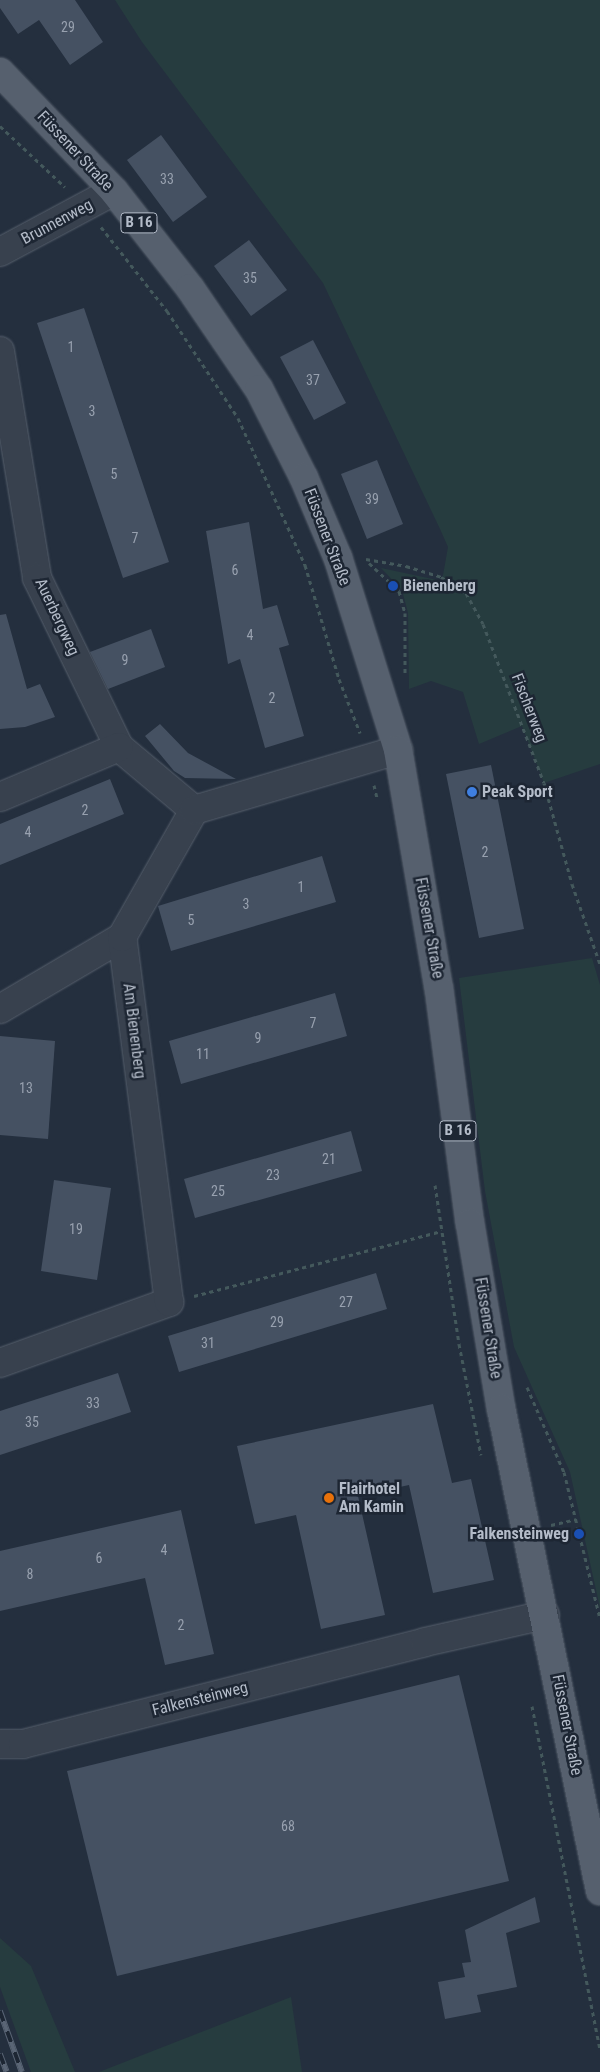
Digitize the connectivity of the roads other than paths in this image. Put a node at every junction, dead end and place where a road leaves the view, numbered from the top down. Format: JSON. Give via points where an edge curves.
{"nodes":[{"id":1,"x":0,"y":72,"type":"edge"},
{"id":2,"x":114,"y":191,"type":"junction"},
{"id":3,"x":0,"y":252,"type":"edge"},
{"id":4,"x":0,"y":351,"type":"edge"},
{"id":5,"x":119,"y":747,"type":"junction"},
{"id":6,"x":398,"y":750,"type":"junction"},
{"id":7,"x":0,"y":797,"type":"edge"},
{"id":8,"x":194,"y":810,"type":"junction"},
{"id":9,"x":122,"y":937,"type":"junction"},
{"id":10,"x":0,"y":1009,"type":"edge"},
{"id":11,"x":0,"y":1363,"type":"edge"},
{"id":12,"x":546,"y":1615,"type":"junction"},
{"id":13,"x":0,"y":1744,"type":"edge"},
{"id":14,"x":600,"y":1891,"type":"edge"}],
"edges":[{"from":1,"to":2,"type":"main road","name":"Füssener Straße","number":"B 16"},
{"from":2,"to":3,"type":"street","name":"Brunnenweg"},
{"from":2,"to":6,"type":"main road","name":"Füssener Straße","number":"B 16","via":[[190,288],[259,389],[304,478],[338,558]]},
{"from":4,"to":5,"type":"street","name":"Auerbergweg","via":[[37,578]]},
{"from":5,"to":7,"type":"street"},
{"from":5,"to":8,"type":"street","name":"Auerbergweg"},
{"from":6,"to":8,"type":"street"},
{"from":6,"to":12,"type":"main road","name":"Füssener Straße","number":"B 16","via":[[439,989],[470,1223],[501,1408]]},
{"from":8,"to":9,"type":"street"},
{"from":9,"to":10,"type":"street"},
{"from":9,"to":11,"type":"street","name":"Am Bienenberg","via":[[169,1302]]},
{"from":12,"to":13,"type":"street","name":"Falkensteinweg","via":[[425,1642],[23,1744]]},
{"from":12,"to":14,"type":"main road","name":"Füssener Straße","number":"B 16"}]}
